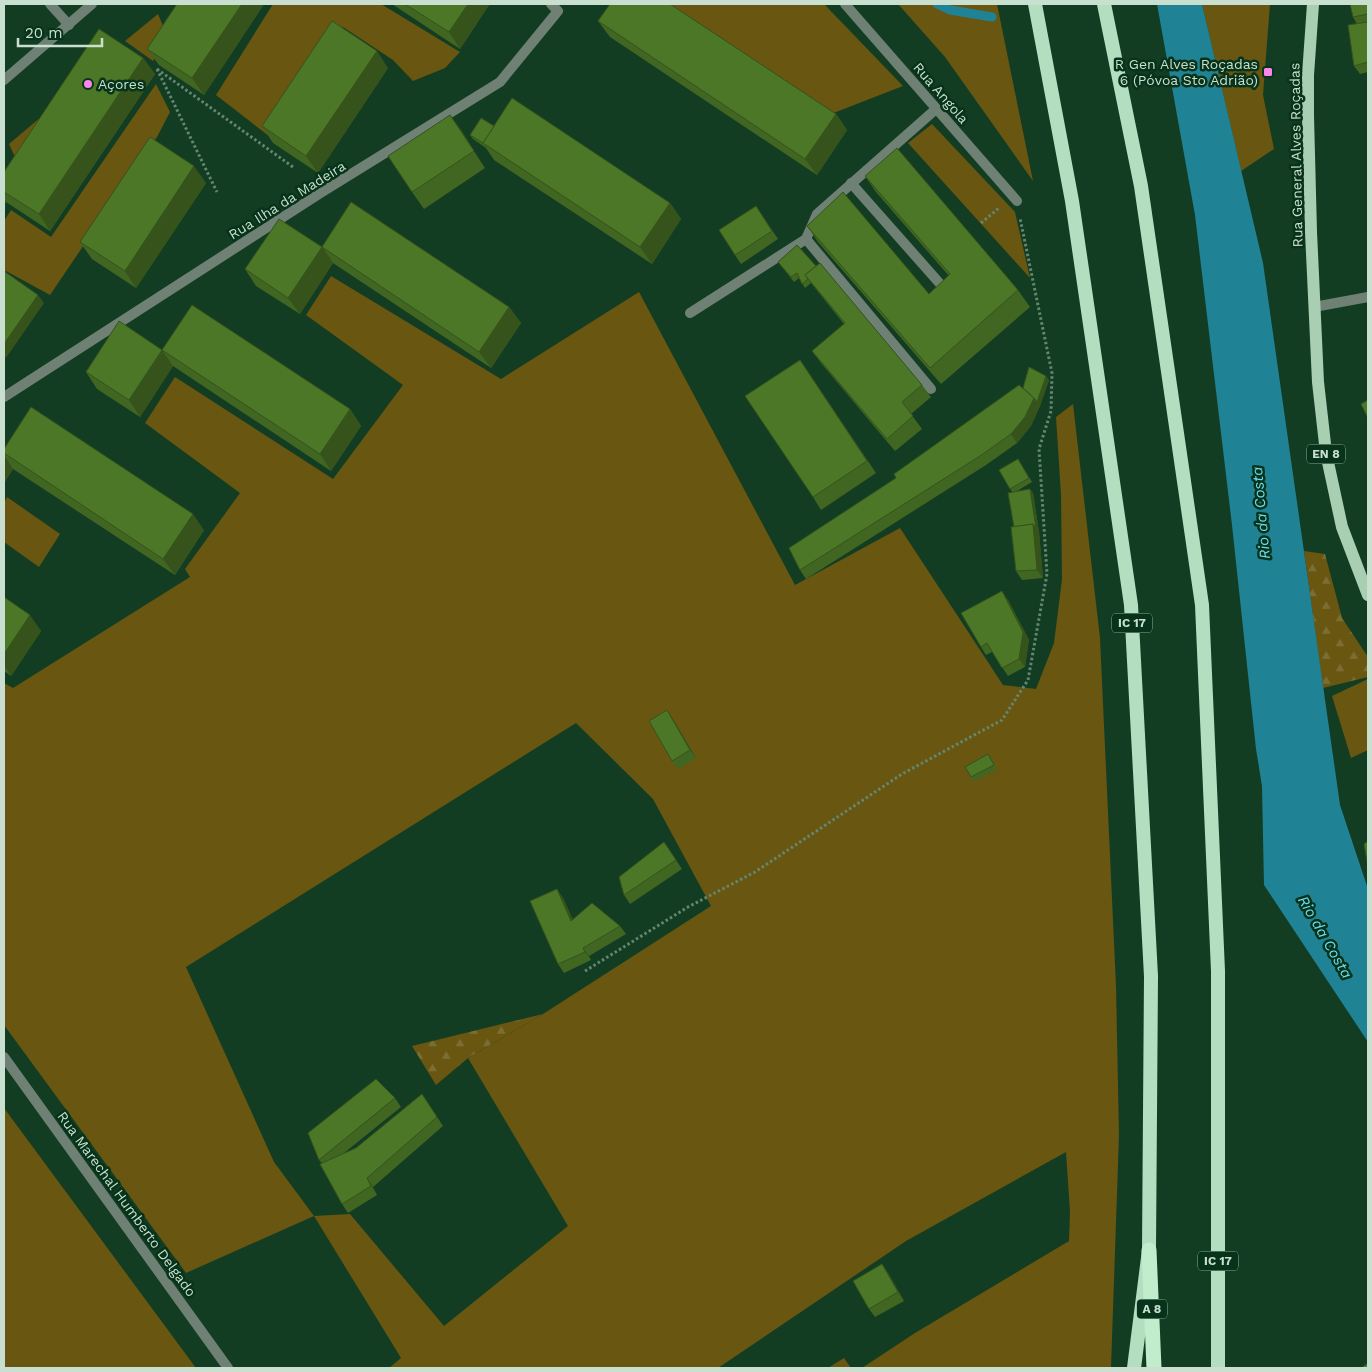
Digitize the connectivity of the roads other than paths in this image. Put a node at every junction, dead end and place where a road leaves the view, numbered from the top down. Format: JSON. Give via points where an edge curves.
{"nodes":[{"id":1,"x":50,"y":4,"type":"edge"},
{"id":2,"x":92,"y":4,"type":"edge"},
{"id":3,"x":551,"y":4,"type":"edge"},
{"id":4,"x":845,"y":4,"type":"edge"},
{"id":5,"x":1035,"y":4,"type":"edge"},
{"id":6,"x":1104,"y":4,"type":"edge"},
{"id":7,"x":1313,"y":4,"type":"edge"},
{"id":8,"x":69,"y":25,"type":"junction"},
{"id":9,"x":4,"y":80,"type":"edge"},
{"id":10,"x":936,"y":109,"type":"junction"},
{"id":11,"x":851,"y":183,"type":"junction"},
{"id":12,"x":1017,"y":201,"type":"road end"},
{"id":13,"x":806,"y":239,"type":"junction"},
{"id":14,"x":942,"y":286,"type":"edge"},
{"id":15,"x":1368,"y":297,"type":"edge"},
{"id":16,"x":1314,"y":307,"type":"junction"},
{"id":17,"x":690,"y":313,"type":"dead end"},
{"id":18,"x":932,"y":390,"type":"edge"},
{"id":19,"x":4,"y":397,"type":"edge"},
{"id":20,"x":1368,"y":595,"type":"edge"},
{"id":21,"x":4,"y":1056,"type":"edge"},
{"id":22,"x":1149,"y":1250,"type":"junction"},
{"id":23,"x":228,"y":1368,"type":"edge"},
{"id":24,"x":1134,"y":1368,"type":"edge"},
{"id":25,"x":1154,"y":1368,"type":"edge"},
{"id":26,"x":1218,"y":1368,"type":"edge"}],
"edges":[{"from":1,"to":8,"type":"street"},
{"from":2,"to":8,"type":"street"},
{"from":3,"to":19,"type":"street","name":"Rua Ilha da Madeira","via":[[558,11],[500,82],[322,192]]},
{"from":4,"to":10,"type":"street","name":"Rua Angola"},
{"from":5,"to":22,"type":"highway","number":"IC 17","via":[[1072,201],[1131,604],[1151,976]]},
{"from":6,"to":26,"type":"highway","number":"IC 17","via":[[1141,186],[1202,605],[1218,971]]},
{"from":7,"to":16,"type":"main road","name":"Rua General Alves Roçadas","via":[[1308,116]]},
{"from":8,"to":9,"type":"street"},
{"from":10,"to":11,"type":"street"},
{"from":10,"to":12,"type":"street","name":"Rua Angola"},
{"from":11,"to":13,"type":"street","via":[[817,214]]},
{"from":11,"to":14,"type":"street"},
{"from":13,"to":17,"type":"street"},
{"from":13,"to":18,"type":"street"},
{"from":15,"to":16,"type":"street"},
{"from":16,"to":20,"type":"main road","number":"EN 8","via":[[1326,453],[1342,527]]},
{"from":21,"to":23,"type":"street","name":"Rua Marechal Humberto Delgado"},
{"from":22,"to":24,"type":"highway","number":"IC 17"},
{"from":22,"to":25,"type":"highway","number":"A 8"}]}
